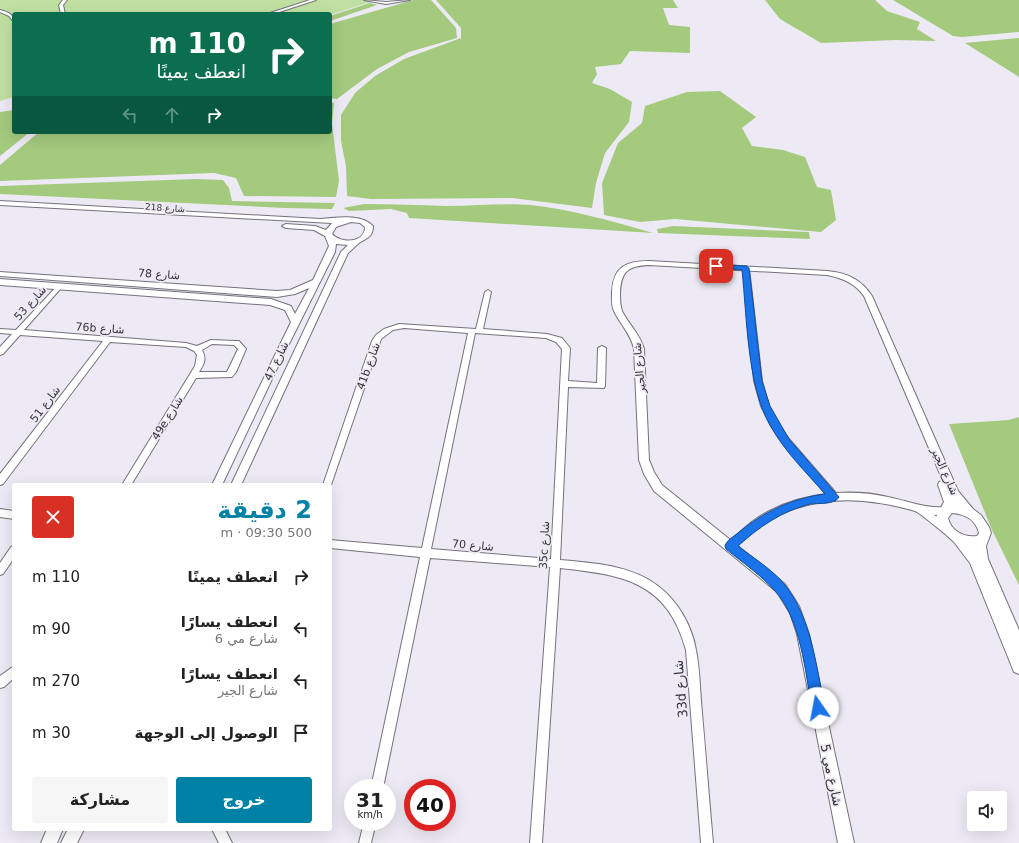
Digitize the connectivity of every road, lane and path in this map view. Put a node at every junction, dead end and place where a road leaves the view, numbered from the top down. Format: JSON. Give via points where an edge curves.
{"nodes":[{"id":1,"x":65,"y":0,"type":"edge"},
{"id":2,"x":314,"y":0,"type":"edge"},
{"id":3,"x":366,"y":0,"type":"edge"},
{"id":4,"x":374,"y":0,"type":"edge"},
{"id":5,"x":408,"y":0,"type":"edge"},
{"id":6,"x":379,"y":2,"type":"junction"},
{"id":7,"x":0,"y":11,"type":"edge"},
{"id":8,"x":63,"y":12,"type":"edge"},
{"id":9,"x":275,"y":12,"type":"edge"},
{"id":10,"x":12,"y":18,"type":"edge"},
{"id":11,"x":0,"y":203,"type":"edge"},
{"id":12,"x":0,"y":209,"type":"edge"},
{"id":13,"x":345,"y":220,"type":"junction"},
{"id":14,"x":329,"y":236,"type":"junction"},
{"id":15,"x":357,"y":241,"type":"junction"},
{"id":16,"x":746,"y":268,"type":"junction"},
{"id":17,"x":827,"y":273,"type":"junction"},
{"id":18,"x":0,"y":274,"type":"edge"},
{"id":19,"x":50,"y":278,"type":"junction"},
{"id":20,"x":0,"y":282,"type":"edge"},
{"id":21,"x":314,"y":282,"type":"junction"},
{"id":22,"x":14,"y":283,"type":"junction"},
{"id":23,"x":60,"y":286,"type":"junction"},
{"id":24,"x":488,"y":292,"type":"dead end"},
{"id":25,"x":295,"y":321,"type":"junction"},
{"id":26,"x":475,"y":330,"type":"junction"},
{"id":27,"x":0,"y":331,"type":"edge"},
{"id":28,"x":17,"y":332,"type":"junction"},
{"id":29,"x":108,"y":339,"type":"junction"},
{"id":30,"x":602,"y":348,"type":"dead end"},
{"id":31,"x":198,"y":349,"type":"junction"},
{"id":32,"x":0,"y":352,"type":"edge"},
{"id":33,"x":194,"y":375,"type":"junction"},
{"id":34,"x":565,"y":384,"type":"junction"},
{"id":35,"x":0,"y":481,"type":"edge"},
{"id":36,"x":127,"y":483,"type":"edge"},
{"id":37,"x":218,"y":483,"type":"edge"},
{"id":38,"x":237,"y":483,"type":"edge"},
{"id":39,"x":328,"y":483,"type":"edge"},
{"id":40,"x":834,"y":497,"type":"junction"},
{"id":41,"x":918,"y":510,"type":"junction"},
{"id":42,"x":947,"y":510,"type":"junction"},
{"id":43,"x":969,"y":512,"type":"junction"},
{"id":44,"x":0,"y":513,"type":"edge"},
{"id":45,"x":12,"y":515,"type":"edge"},
{"id":46,"x":948,"y":530,"type":"junction"},
{"id":47,"x":958,"y":538,"type":"junction"},
{"id":48,"x":981,"y":540,"type":"junction"},
{"id":49,"x":332,"y":544,"type":"edge"},
{"id":50,"x":730,"y":546,"type":"junction"},
{"id":51,"x":12,"y":553,"type":"edge"},
{"id":52,"x":426,"y":553,"type":"junction"},
{"id":53,"x":554,"y":564,"type":"junction"},
{"id":54,"x":0,"y":571,"type":"edge"},
{"id":55,"x":613,"y":571,"type":"joint"},
{"id":56,"x":1019,"y":645,"type":"edge"},
{"id":57,"x":1019,"y":667,"type":"edge"},
{"id":58,"x":12,"y":673,"type":"edge"},
{"id":59,"x":0,"y":683,"type":"edge"},
{"id":60,"x":379,"y":779,"type":"edge"},
{"id":61,"x":54,"y":831,"type":"edge"},
{"id":62,"x":75,"y":831,"type":"edge"},
{"id":63,"x":219,"y":831,"type":"edge"},
{"id":64,"x":368,"y":831,"type":"edge"},
{"id":65,"x":49,"y":843,"type":"edge"},
{"id":66,"x":69,"y":843,"type":"edge"},
{"id":67,"x":226,"y":843,"type":"edge"},
{"id":68,"x":365,"y":843,"type":"edge"},
{"id":69,"x":536,"y":843,"type":"edge"},
{"id":70,"x":707,"y":843,"type":"edge"},
{"id":71,"x":846,"y":843,"type":"edge"}],
"edges":[{"from":1,"to":8,"type":"street","via":[[61,5]]},
{"from":2,"to":9,"type":"street"},
{"from":3,"to":6,"type":"street"},
{"from":4,"to":6,"type":"street"},
{"from":5,"to":6,"type":"street"},
{"from":7,"to":10,"type":"street"},
{"from":11,"to":13,"type":"street"},
{"from":12,"to":14,"type":"street","name":"شارع 218","via":[[315,228]]},
{"from":13,"to":14,"type":"street","via":[[331,228]]},
{"from":13,"to":15,"type":"street","name":"شارع 47","via":[[357,220],[369,226],[369,233]]},
{"from":14,"to":15,"type":"street","name":"شارع 218","via":[[343,243]]},
{"from":14,"to":21,"type":"street","name":"شارع 47","via":[[332,249]]},
{"from":15,"to":38,"type":"street","name":"شارع 47","via":[[345,252]]},
{"from":16,"to":17,"type":"street","name":"شارع الجير"},
{"from":16,"to":40,"type":"street","via":[[758,381],[765,406],[786,442]]},
{"from":16,"to":50,"type":"street","name":"شارع الجير","via":[[641,263],[627,267],[616,280],[616,306],[634,333],[639,349],[644,460],[649,474],[665,494]]},
{"from":17,"to":42,"type":"street","name":"شارع الجير","via":[[852,284],[863,297],[949,498]]},
{"from":17,"to":43,"type":"street","name":"شارع الجير","via":[[850,278],[866,292],[954,494]]},
{"from":18,"to":19,"type":"street","name":"شارع 78"},
{"from":19,"to":21,"type":"street","name":"شارع 78","via":[[277,294],[292,292]]},
{"from":19,"to":22,"type":"street","via":[[19,280]]},
{"from":20,"to":22,"type":"street","name":"شارع 78"},
{"from":21,"to":25,"type":"street","name":"شارع 47"},
{"from":22,"to":23,"type":"street","name":"شارع 78"},
{"from":23,"to":25,"type":"street","name":"شارع 78","via":[[271,302],[288,308]]},
{"from":23,"to":28,"type":"street","name":"شارع 53"},
{"from":24,"to":26,"type":"street"},
{"from":25,"to":37,"type":"street","name":"شارع 47"},
{"from":26,"to":34,"type":"street","name":"35c شارع","via":[[547,336],[559,340],[566,352]]},
{"from":26,"to":39,"type":"street","name":"41b شارع","via":[[403,326],[392,328],[382,334],[376,342]]},
{"from":26,"to":52,"type":"street"},
{"from":27,"to":28,"type":"street","name":"76b شارع"},
{"from":28,"to":29,"type":"street","name":"76b شارع"},
{"from":28,"to":32,"type":"street","name":"شارع 53"},
{"from":29,"to":31,"type":"street","name":"76b شارع","via":[[186,345]]},
{"from":29,"to":35,"type":"street","name":"شارع 51"},
{"from":30,"to":34,"type":"street","via":[[601,386]]},
{"from":31,"to":33,"type":"street","name":"49e شارع","via":[[202,358]]},
{"from":31,"to":33,"type":"street","via":[[214,342],[236,342],[242,349],[229,375]]},
{"from":33,"to":36,"type":"street","name":"49e شارع"},
{"from":34,"to":53,"type":"street","name":"35c شارع"},
{"from":40,"to":41,"type":"street","via":[[880,499]]},
{"from":40,"to":50,"type":"street","via":[[809,500],[773,513]]},
{"from":41,"to":42,"type":"street"},
{"from":41,"to":46,"type":"street"},
{"from":42,"to":43,"type":"street","via":[[956,508]]},
{"from":42,"to":46,"type":"street","via":[[942,521]]},
{"from":43,"to":48,"type":"street","via":[[982,524],[985,533]]},
{"from":44,"to":45,"type":"street"},
{"from":46,"to":47,"type":"street"},
{"from":47,"to":48,"type":"street","via":[[968,542]]},
{"from":47,"to":57,"type":"street","via":[[975,560]]},
{"from":48,"to":56,"type":"street","via":[[982,560]]},
{"from":49,"to":52,"type":"street","name":"شارع 70"},
{"from":50,"to":71,"type":"street","name":"شارع مي 5","via":[[771,579],[785,593],[795,610],[803,634]]},
{"from":51,"to":54,"type":"street"},
{"from":52,"to":53,"type":"street","name":"شارع 70"},
{"from":52,"to":60,"type":"street"},
{"from":53,"to":55,"type":"street","name":"شارع 70"},
{"from":53,"to":69,"type":"street","name":"35c شارع"},
{"from":55,"to":70,"type":"street","name":"33d شارع","via":[[644,582],[658,592],[680,618],[687,634],[691,650]]},
{"from":58,"to":59,"type":"street"},
{"from":61,"to":65,"type":"street"},
{"from":62,"to":66,"type":"street"},
{"from":63,"to":67,"type":"street"},
{"from":64,"to":68,"type":"street"}]}
